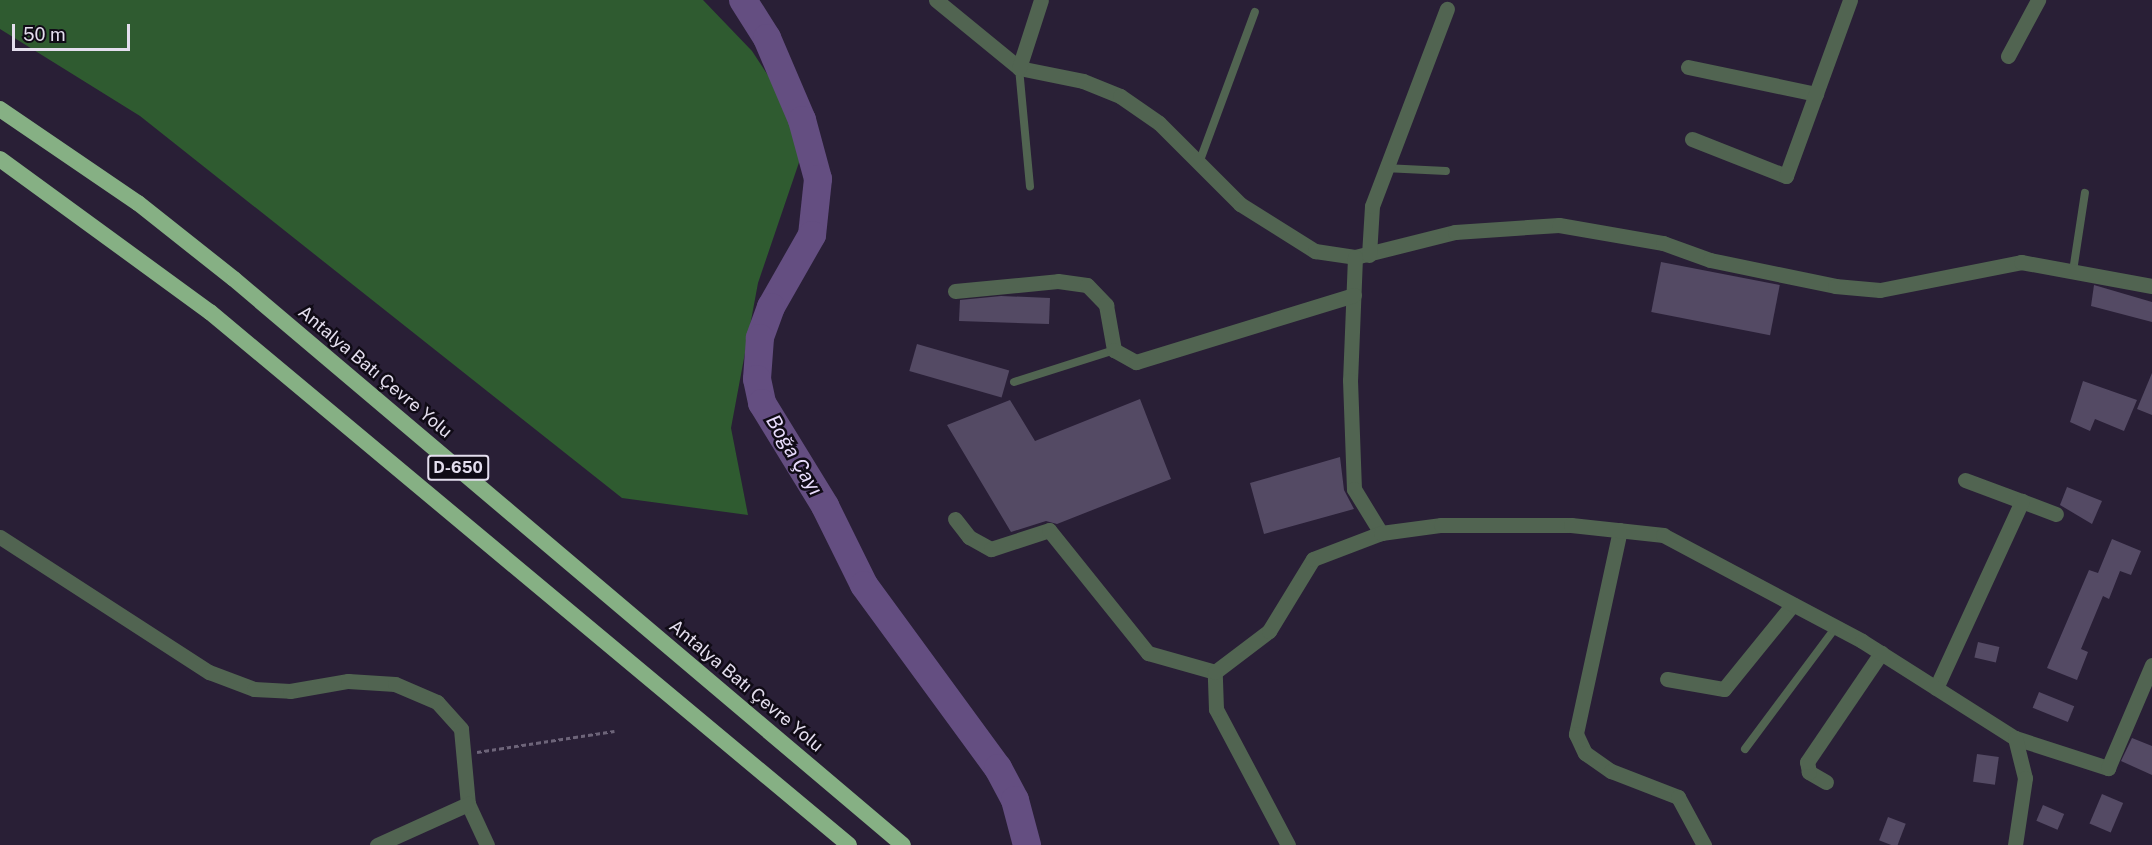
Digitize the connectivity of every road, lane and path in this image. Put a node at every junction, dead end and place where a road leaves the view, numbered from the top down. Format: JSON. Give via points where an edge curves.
{"nodes":[{"id":1,"x":936,"y":0,"type":"edge"},
{"id":2,"x":1041,"y":0,"type":"edge"},
{"id":3,"x":1850,"y":0,"type":"edge"},
{"id":4,"x":2038,"y":0,"type":"edge"},
{"id":5,"x":1447,"y":9,"type":"dead end"},
{"id":6,"x":1255,"y":12,"type":"dead end"},
{"id":7,"x":2008,"y":56,"type":"dead end"},
{"id":8,"x":1688,"y":67,"type":"dead end"},
{"id":9,"x":1019,"y":68,"type":"junction"},
{"id":10,"x":1816,"y":94,"type":"junction"},
{"id":11,"x":0,"y":109,"type":"edge"},
{"id":12,"x":1692,"y":139,"type":"dead end"},
{"id":13,"x":0,"y":159,"type":"edge"},
{"id":14,"x":1198,"y":163,"type":"junction"},
{"id":15,"x":1384,"y":168,"type":"junction"},
{"id":16,"x":1446,"y":171,"type":"dead end"},
{"id":17,"x":1030,"y":186,"type":"dead end"},
{"id":18,"x":2085,"y":193,"type":"dead end"},
{"id":19,"x":1362,"y":256,"type":"junction"},
{"id":20,"x":2073,"y":271,"type":"junction"},
{"id":21,"x":2152,"y":286,"type":"edge"},
{"id":22,"x":955,"y":291,"type":"dead end"},
{"id":23,"x":1354,"y":295,"type":"junction"},
{"id":24,"x":1114,"y":350,"type":"junction"},
{"id":25,"x":1014,"y":382,"type":"dead end"},
{"id":26,"x":1965,"y":480,"type":"dead end"},
{"id":27,"x":2022,"y":501,"type":"junction"},
{"id":28,"x":2056,"y":514,"type":"dead end"},
{"id":29,"x":955,"y":519,"type":"dead end"},
{"id":30,"x":1620,"y":530,"type":"junction"},
{"id":31,"x":1381,"y":533,"type":"junction"},
{"id":32,"x":0,"y":537,"type":"edge"},
{"id":33,"x":1792,"y":604,"type":"junction"},
{"id":34,"x":1836,"y":627,"type":"junction"},
{"id":35,"x":1881,"y":653,"type":"junction"},
{"id":36,"x":2152,"y":665,"type":"edge"},
{"id":37,"x":1215,"y":672,"type":"junction"},
{"id":38,"x":1666,"y":680,"type":"dead end"},
{"id":39,"x":1936,"y":688,"type":"junction"},
{"id":40,"x":614,"y":731,"type":"dead end"},
{"id":41,"x":2015,"y":738,"type":"junction"},
{"id":42,"x":1744,"y":749,"type":"dead end"},
{"id":43,"x":467,"y":753,"type":"junction"},
{"id":44,"x":1826,"y":782,"type":"dead end"},
{"id":45,"x":468,"y":804,"type":"junction"},
{"id":46,"x":377,"y":845,"type":"edge"},
{"id":47,"x":486,"y":845,"type":"edge"},
{"id":48,"x":849,"y":845,"type":"edge"},
{"id":49,"x":903,"y":845,"type":"edge"},
{"id":50,"x":1288,"y":845,"type":"edge"},
{"id":51,"x":1704,"y":845,"type":"edge"},
{"id":52,"x":2015,"y":845,"type":"edge"}],
"edges":[{"from":1,"to":9,"type":"street"},
{"from":2,"to":9,"type":"street"},
{"from":3,"to":10,"type":"street"},
{"from":4,"to":7,"type":"street"},
{"from":5,"to":15,"type":"street"},
{"from":6,"to":14,"type":"lane"},
{"from":8,"to":10,"type":"street"},
{"from":9,"to":14,"type":"street","via":[[1083,81],[1120,96],[1159,123]]},
{"from":9,"to":17,"type":"lane"},
{"from":10,"to":12,"type":"street","via":[[1786,176]]},
{"from":11,"to":49,"type":"highway","name":"Antalya Batı Çevre Yolu","number":"D-650","via":[[138,203],[234,279]]},
{"from":13,"to":48,"type":"highway","via":[[210,312]]},
{"from":14,"to":19,"type":"street","via":[[1240,204],[1315,251]]},
{"from":15,"to":16,"type":"lane"},
{"from":15,"to":19,"type":"street"},
{"from":18,"to":20,"type":"lane"},
{"from":19,"to":20,"type":"street","via":[[1455,232],[1559,225],[1663,243],[1710,260],[1766,272],[1880,290],[2021,262]]},
{"from":19,"to":23,"type":"street"},
{"from":20,"to":21,"type":"street","via":[[2099,280]]},
{"from":22,"to":24,"type":"street","via":[[1058,281],[1087,285],[1106,305]]},
{"from":23,"to":24,"type":"street","via":[[1136,362]]},
{"from":23,"to":31,"type":"street","via":[[1354,489]]},
{"from":24,"to":25,"type":"lane"},
{"from":26,"to":27,"type":"street"},
{"from":27,"to":28,"type":"street"},
{"from":27,"to":39,"type":"street"},
{"from":29,"to":37,"type":"street","via":[[969,537],[991,549],[1049,530],[1148,653]]},
{"from":30,"to":31,"type":"street","via":[[1441,525]]},
{"from":30,"to":33,"type":"street","via":[[1663,535]]},
{"from":30,"to":51,"type":"street","via":[[1576,734],[1585,753],[1611,771],[1678,797]]},
{"from":31,"to":37,"type":"street","via":[[1313,559],[1269,631]]},
{"from":32,"to":43,"type":"street","via":[[209,672],[266,690],[348,681],[395,684],[437,702],[461,729]]},
{"from":33,"to":34,"type":"street"},
{"from":33,"to":38,"type":"street","via":[[1724,689]]},
{"from":34,"to":35,"type":"street"},
{"from":34,"to":42,"type":"lane"},
{"from":35,"to":39,"type":"street"},
{"from":35,"to":44,"type":"street","via":[[1807,762],[1809,772]]},
{"from":36,"to":41,"type":"street","via":[[2108,768]]},
{"from":37,"to":50,"type":"street","via":[[1216,709]]},
{"from":39,"to":41,"type":"street"},
{"from":40,"to":43,"type":"path"},
{"from":41,"to":52,"type":"street","via":[[2025,778]]},
{"from":43,"to":45,"type":"street"},
{"from":45,"to":46,"type":"street"},
{"from":45,"to":47,"type":"street"}]}
